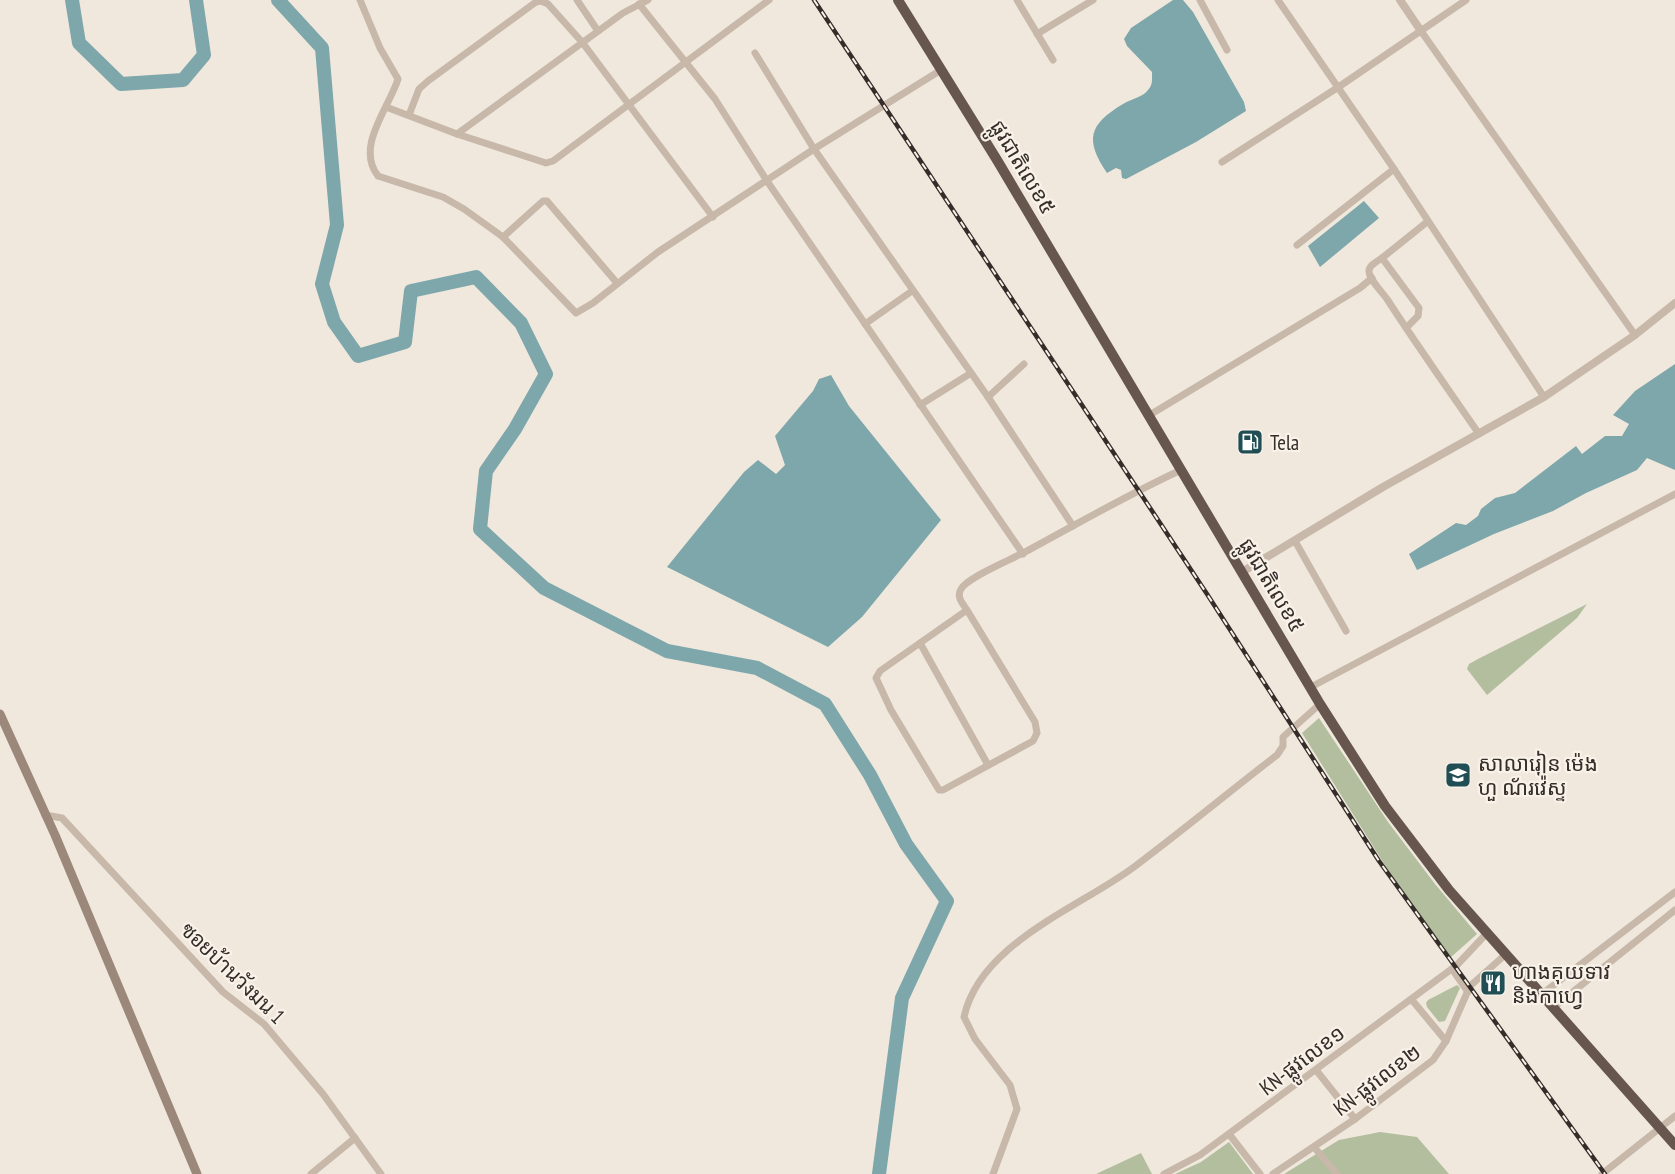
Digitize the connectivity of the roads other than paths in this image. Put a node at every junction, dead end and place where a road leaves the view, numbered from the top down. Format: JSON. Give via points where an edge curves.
{"nodes":[{"id":1,"x":360,"y":0,"type":"edge"},
{"id":2,"x":541,"y":0,"type":"edge"},
{"id":3,"x":577,"y":0,"type":"edge"},
{"id":4,"x":648,"y":0,"type":"edge"},
{"id":5,"x":769,"y":0,"type":"edge"},
{"id":6,"x":898,"y":0,"type":"edge"},
{"id":7,"x":1017,"y":0,"type":"edge"},
{"id":8,"x":1093,"y":0,"type":"edge"},
{"id":9,"x":1200,"y":0,"type":"edge"},
{"id":10,"x":1278,"y":0,"type":"edge"},
{"id":11,"x":1400,"y":0,"type":"edge"},
{"id":12,"x":1466,"y":0,"type":"edge"},
{"id":13,"x":639,"y":4,"type":"junction"},
{"id":14,"x":598,"y":31,"type":"junction"},
{"id":15,"x":1421,"y":31,"type":"junction"},
{"id":16,"x":1037,"y":34,"type":"junction"},
{"id":17,"x":582,"y":42,"type":"junction"},
{"id":18,"x":1227,"y":50,"type":"dead end"},
{"id":19,"x":755,"y":53,"type":"dead end"},
{"id":20,"x":1053,"y":60,"type":"dead end"},
{"id":21,"x":686,"y":61,"type":"junction"},
{"id":22,"x":941,"y":70,"type":"junction"},
{"id":23,"x":1337,"y":88,"type":"junction"},
{"id":24,"x":628,"y":105,"type":"junction"},
{"id":25,"x":386,"y":107,"type":"junction"},
{"id":26,"x":409,"y":115,"type":"junction"},
{"id":27,"x":457,"y":134,"type":"junction"},
{"id":28,"x":814,"y":149,"type":"junction"},
{"id":29,"x":1221,"y":162,"type":"dead end"},
{"id":30,"x":1394,"y":169,"type":"junction"},
{"id":31,"x":767,"y":181,"type":"junction"},
{"id":32,"x":713,"y":217,"type":"junction"},
{"id":33,"x":1427,"y":222,"type":"junction"},
{"id":34,"x":503,"y":237,"type":"junction"},
{"id":35,"x":1297,"y":245,"type":"dead end"},
{"id":36,"x":1382,"y":258,"type":"junction"},
{"id":37,"x":1372,"y":278,"type":"junction"},
{"id":38,"x":617,"y":283,"type":"junction"},
{"id":39,"x":912,"y":291,"type":"junction"},
{"id":40,"x":1675,"y":303,"type":"edge"},
{"id":41,"x":865,"y":324,"type":"junction"},
{"id":42,"x":1406,"y":328,"type":"junction"},
{"id":43,"x":1635,"y":335,"type":"junction"},
{"id":44,"x":1024,"y":364,"type":"dead end"},
{"id":45,"x":971,"y":373,"type":"junction"},
{"id":46,"x":988,"y":397,"type":"junction"},
{"id":47,"x":1544,"y":397,"type":"junction"},
{"id":48,"x":920,"y":405,"type":"junction"},
{"id":49,"x":1148,"y":416,"type":"junction"},
{"id":50,"x":1479,"y":434,"type":"junction"},
{"id":51,"x":1181,"y":470,"type":"junction"},
{"id":52,"x":1675,"y":494,"type":"edge"},
{"id":53,"x":1072,"y":526,"type":"junction"},
{"id":54,"x":1294,"y":541,"type":"junction"},
{"id":55,"x":1023,"y":554,"type":"junction"},
{"id":56,"x":1242,"y":572,"type":"junction"},
{"id":57,"x":967,"y":610,"type":"junction"},
{"id":58,"x":1346,"y":631,"type":"dead end"},
{"id":59,"x":920,"y":643,"type":"junction"},
{"id":60,"x":1311,"y":687,"type":"junction"},
{"id":61,"x":1320,"y":704,"type":"junction"},
{"id":62,"x":0,"y":714,"type":"edge"},
{"id":63,"x":988,"y":765,"type":"junction"},
{"id":64,"x":45,"y":815,"type":"junction"},
{"id":65,"x":1675,"y":892,"type":"edge"},
{"id":66,"x":1675,"y":910,"type":"edge"},
{"id":67,"x":1488,"y":933,"type":"junction"},
{"id":68,"x":1506,"y":954,"type":"junction"},
{"id":69,"x":1454,"y":967,"type":"junction"},
{"id":70,"x":1469,"y":989,"type":"junction"},
{"id":71,"x":1542,"y":994,"type":"junction"},
{"id":72,"x":1412,"y":1000,"type":"junction"},
{"id":73,"x":1554,"y":1007,"type":"junction"},
{"id":74,"x":1446,"y":1041,"type":"junction"},
{"id":75,"x":1316,"y":1070,"type":"junction"},
{"id":76,"x":1675,"y":1116,"type":"edge"},
{"id":77,"x":1355,"y":1119,"type":"junction"},
{"id":78,"x":1660,"y":1128,"type":"junction"},
{"id":79,"x":1229,"y":1134,"type":"junction"},
{"id":80,"x":355,"y":1138,"type":"junction"},
{"id":81,"x":1675,"y":1145,"type":"edge"},
{"id":82,"x":1314,"y":1146,"type":"junction"},
{"id":83,"x":197,"y":1174,"type":"edge"},
{"id":84,"x":311,"y":1174,"type":"edge"},
{"id":85,"x":381,"y":1174,"type":"edge"},
{"id":86,"x":993,"y":1174,"type":"edge"},
{"id":87,"x":1164,"y":1174,"type":"edge"},
{"id":88,"x":1260,"y":1174,"type":"edge"},
{"id":89,"x":1273,"y":1174,"type":"edge"},
{"id":90,"x":1337,"y":1174,"type":"edge"},
{"id":91,"x":1602,"y":1174,"type":"edge"}],
"edges":[{"from":1,"to":25,"type":"street","via":[[398,79]]},
{"from":2,"to":17,"type":"street"},
{"from":2,"to":26,"type":"street","via":[[428,81],[419,89]]},
{"from":3,"to":14,"type":"street"},
{"from":4,"to":13,"type":"street"},
{"from":5,"to":21,"type":"street"},
{"from":6,"to":22,"type":"highway","name":"ផ្លូវជាតិលេខ៥"},
{"from":7,"to":16,"type":"street"},
{"from":8,"to":16,"type":"street"},
{"from":9,"to":18,"type":"street"},
{"from":10,"to":23,"type":"street"},
{"from":11,"to":15,"type":"street"},
{"from":12,"to":15,"type":"street"},
{"from":13,"to":14,"type":"street"},
{"from":13,"to":21,"type":"street"},
{"from":14,"to":17,"type":"street"},
{"from":15,"to":23,"type":"street"},
{"from":15,"to":43,"type":"street"},
{"from":16,"to":20,"type":"street"},
{"from":17,"to":24,"type":"street"},
{"from":17,"to":27,"type":"street"},
{"from":19,"to":28,"type":"street"},
{"from":21,"to":24,"type":"street"},
{"from":21,"to":31,"type":"street"},
{"from":22,"to":28,"type":"street"},
{"from":22,"to":49,"type":"highway","name":"ផ្លូវជាតិលេខ៥"},
{"from":23,"to":29,"type":"street"},
{"from":23,"to":30,"type":"street"},
{"from":24,"to":27,"type":"street","via":[[546,163]]},
{"from":24,"to":32,"type":"street"},
{"from":25,"to":26,"type":"street"},
{"from":25,"to":34,"type":"street","via":[[371,147],[372,169],[378,177],[442,197]]},
{"from":26,"to":27,"type":"street"},
{"from":28,"to":31,"type":"street"},
{"from":28,"to":39,"type":"street"},
{"from":30,"to":33,"type":"street"},
{"from":30,"to":35,"type":"street"},
{"from":31,"to":32,"type":"street"},
{"from":31,"to":41,"type":"street"},
{"from":32,"to":38,"type":"street"},
{"from":33,"to":36,"type":"street"},
{"from":33,"to":47,"type":"street"},
{"from":34,"to":38,"type":"street","via":[[576,313]]},
{"from":34,"to":38,"type":"street","via":[[547,201]]},
{"from":36,"to":37,"type":"street","via":[[1370,268]]},
{"from":36,"to":42,"type":"street","via":[[1419,308],[1418,316]]},
{"from":37,"to":42,"type":"street"},
{"from":37,"to":49,"type":"street"},
{"from":39,"to":41,"type":"street"},
{"from":39,"to":45,"type":"street"},
{"from":40,"to":43,"type":"street"},
{"from":41,"to":48,"type":"street"},
{"from":42,"to":50,"type":"street"},
{"from":43,"to":47,"type":"street"},
{"from":44,"to":46,"type":"street"},
{"from":45,"to":46,"type":"street"},
{"from":45,"to":48,"type":"street"},
{"from":46,"to":53,"type":"street"},
{"from":47,"to":50,"type":"street"},
{"from":48,"to":55,"type":"street"},
{"from":49,"to":51,"type":"highway","name":"ផ្លូវជាតិលេខ៥"},
{"from":50,"to":54,"type":"street"},
{"from":51,"to":53,"type":"street"},
{"from":51,"to":56,"type":"highway","name":"ផ្លូវជាតិលេខ៥"},
{"from":52,"to":60,"type":"street"},
{"from":53,"to":55,"type":"street"},
{"from":54,"to":56,"type":"street"},
{"from":54,"to":58,"type":"street"},
{"from":55,"to":57,"type":"street","via":[[961,588],[959,594]]},
{"from":56,"to":60,"type":"highway","name":"ផ្លូវជាតិលេខ៥"},
{"from":57,"to":59,"type":"street"},
{"from":57,"to":63,"type":"street","via":[[1037,728],[1033,741]]},
{"from":59,"to":63,"type":"street"},
{"from":59,"to":63,"type":"street","via":[[879,671],[876,678],[891,710],[939,790]]},
{"from":60,"to":61,"type":"highway","name":"ផ្លូវជាតិលេខ៥"},
{"from":61,"to":67,"type":"highway","name":"ផ្លូវជាតិលេខ៥","via":[[1385,806],[1449,890]]},
{"from":61,"to":86,"type":"street","via":[[1283,737],[1277,754],[1134,867],[1034,930],[987,971],[971,994],[964,1017],[975,1039],[1010,1085],[1017,1110]]},
{"from":62,"to":64,"type":"main road"},
{"from":64,"to":80,"type":"street","name":"ซอยบ้านวังมน 1","via":[[62,818],[223,992],[264,1024]]},
{"from":64,"to":83,"type":"main road"},
{"from":65,"to":71,"type":"street"},
{"from":66,"to":73,"type":"street"},
{"from":67,"to":68,"type":"highway","name":"ផ្លូវជាតិលេខ៥"},
{"from":67,"to":69,"type":"street","name":"KN-ផ្លូវលេខ១"},
{"from":68,"to":70,"type":"street"},
{"from":68,"to":71,"type":"highway","name":"ផ្លូវជាតិលេខ៥"},
{"from":69,"to":70,"type":"street"},
{"from":69,"to":72,"type":"street","name":"KN-ផ្លូវលេខ១"},
{"from":70,"to":74,"type":"street","name":"KN-ផ្លូវលេខ២"},
{"from":71,"to":73,"type":"highway","name":"ផ្លូវជាតិលេខ៥"},
{"from":72,"to":74,"type":"street"},
{"from":72,"to":75,"type":"street","name":"KN-ផ្លូវលេខ១"},
{"from":73,"to":78,"type":"highway","name":"ផ្លូវជាតិលេខ៥"},
{"from":74,"to":77,"type":"street","name":"KN-ផ្លូវលេខ២","via":[[1433,1060]]},
{"from":75,"to":77,"type":"street"},
{"from":75,"to":79,"type":"street","name":"KN-ផ្លូវលេខ១"},
{"from":76,"to":78,"type":"street"},
{"from":77,"to":82,"type":"street","name":"KN-ផ្លូវលេខ២"},
{"from":78,"to":81,"type":"highway","name":"ផ្លូវជាតិលេខ៥"},
{"from":78,"to":91,"type":"street"},
{"from":79,"to":87,"type":"street","name":"KN-ផ្លូវលេខ១"},
{"from":79,"to":88,"type":"street"},
{"from":80,"to":84,"type":"street"},
{"from":80,"to":85,"type":"street","name":"ซอยบ้านวังมน 1"},
{"from":82,"to":89,"type":"street","name":"KN-ផ្លូវលេខ២"},
{"from":82,"to":90,"type":"street"}]}
